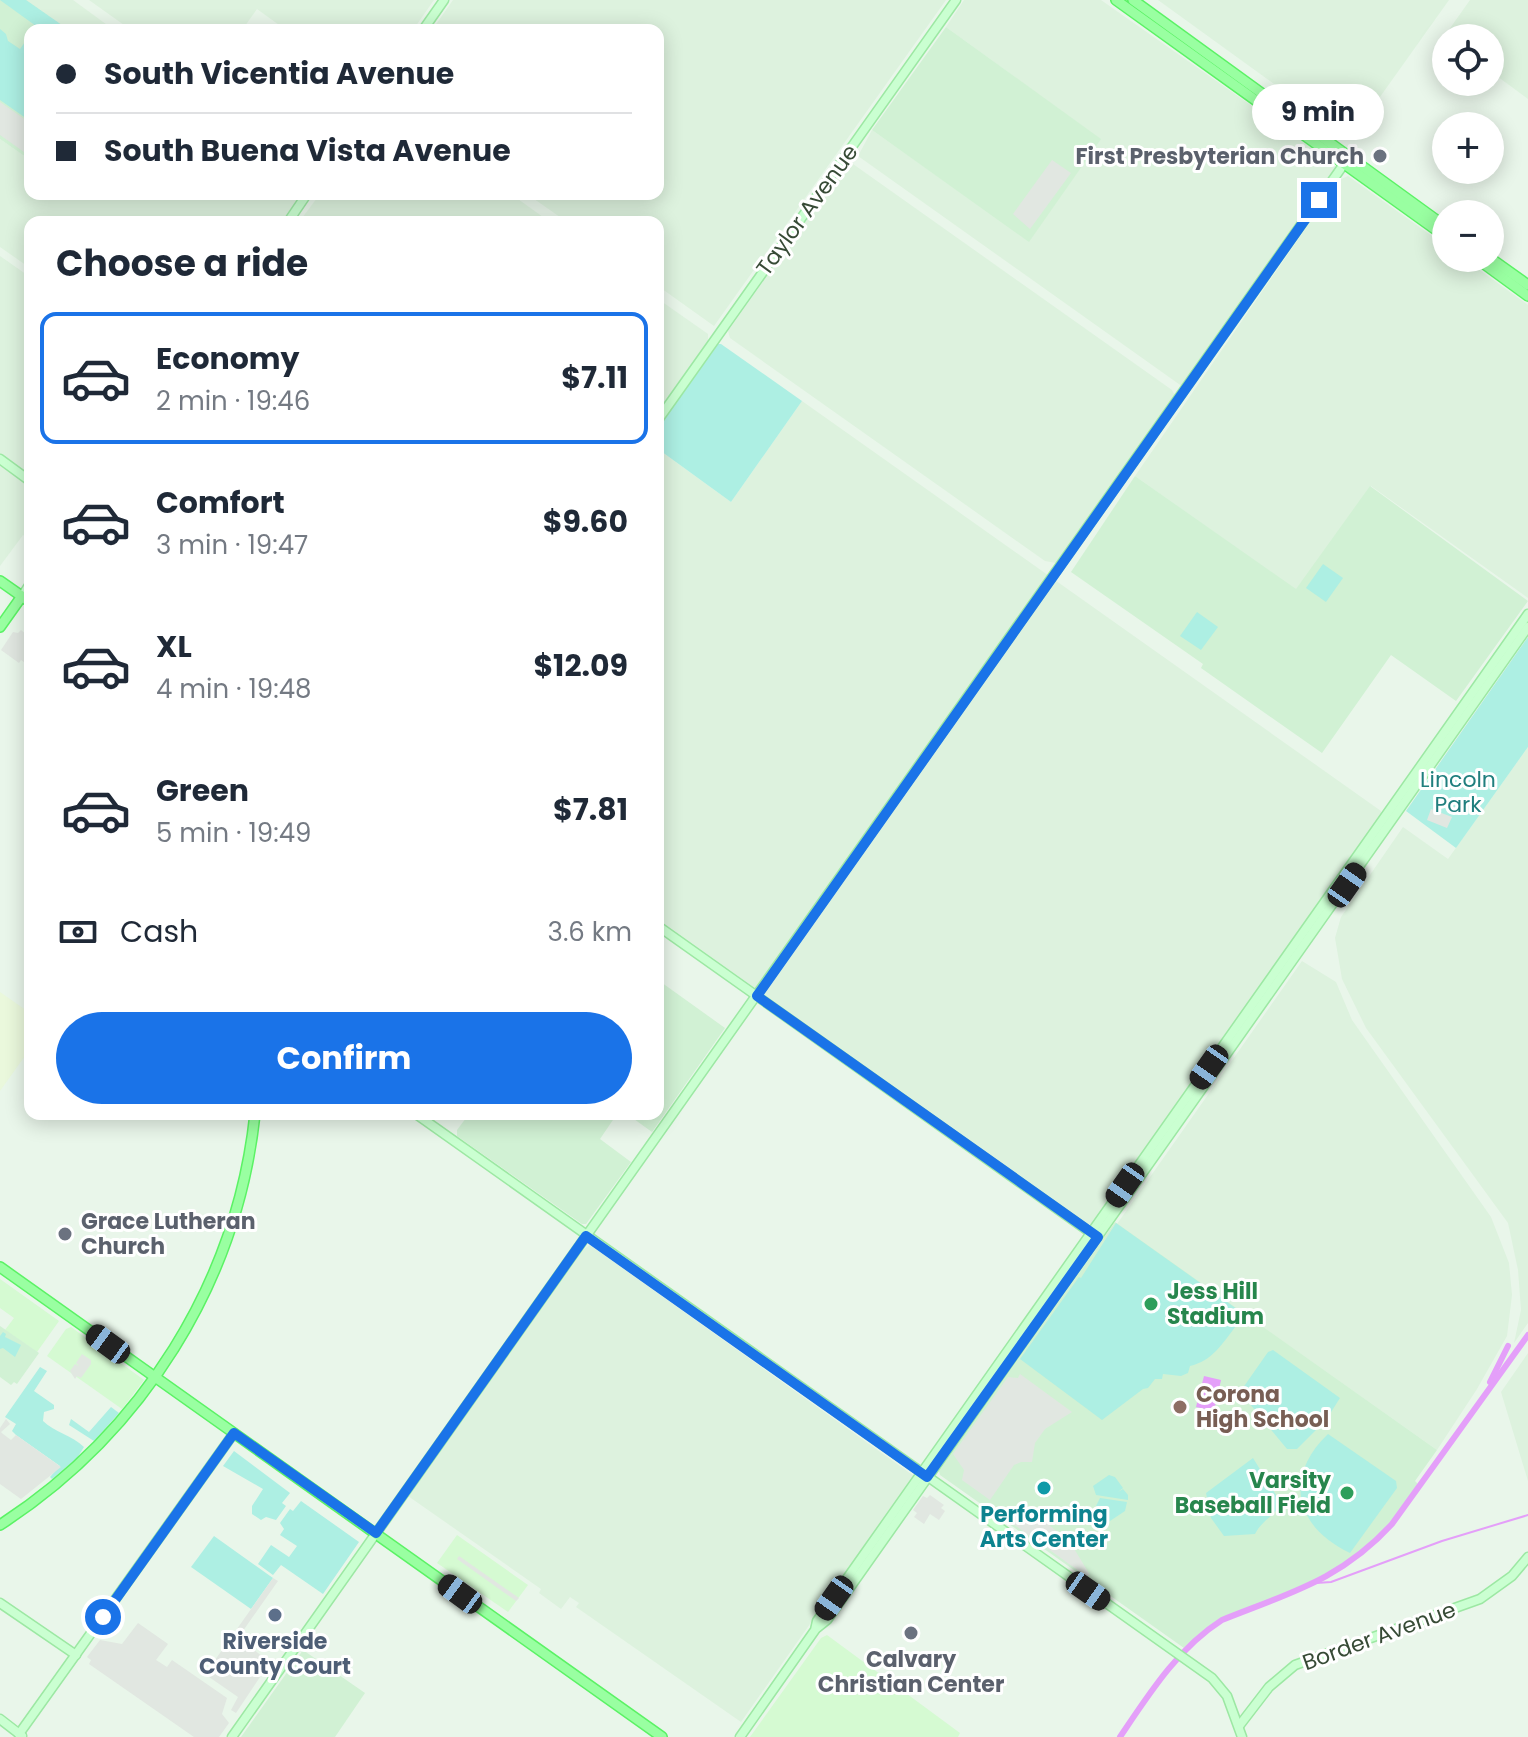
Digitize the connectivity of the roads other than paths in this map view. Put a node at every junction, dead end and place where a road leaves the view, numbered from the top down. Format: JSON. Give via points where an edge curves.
{"nodes":[{"id":1,"x":444,"y":0,"type":"edge"},
{"id":2,"x":956,"y":0,"type":"edge"},
{"id":3,"x":1116,"y":0,"type":"edge"},
{"id":4,"x":1133,"y":0,"type":"edge"},
{"id":5,"x":427,"y":24,"type":"edge"},
{"id":6,"x":1344,"y":164,"type":"junction"},
{"id":7,"x":1432,"y":217,"type":"edge"},
{"id":8,"x":1432,"y":227,"type":"edge"},
{"id":9,"x":1504,"y":268,"type":"edge"},
{"id":10,"x":1495,"y":272,"type":"edge"},
{"id":11,"x":1528,"y":285,"type":"edge"},
{"id":12,"x":1528,"y":296,"type":"edge"},
{"id":13,"x":664,"y":412,"type":"edge"},
{"id":14,"x":0,"y":459,"type":"edge"},
{"id":15,"x":24,"y":477,"type":"edge"},
{"id":16,"x":0,"y":581,"type":"edge"},
{"id":17,"x":24,"y":598,"type":"edge"},
{"id":18,"x":24,"y":601,"type":"edge"},
{"id":19,"x":1528,"y":614,"type":"edge"},
{"id":20,"x":0,"y":627,"type":"edge"},
{"id":21,"x":1528,"y":627,"type":"edge"},
{"id":22,"x":664,"y":930,"type":"edge"},
{"id":23,"x":757,"y":996,"type":"junction"},
{"id":24,"x":254,"y":1120,"type":"edge"},
{"id":25,"x":424,"y":1120,"type":"edge"},
{"id":26,"x":1095,"y":1235,"type":"junction"},
{"id":27,"x":586,"y":1236,"type":"junction"},
{"id":28,"x":0,"y":1267,"type":"edge"},
{"id":29,"x":156,"y":1378,"type":"junction"},
{"id":30,"x":234,"y":1433,"type":"junction"},
{"id":31,"x":924,"y":1475,"type":"junction"},
{"id":32,"x":0,"y":1525,"type":"edge"},
{"id":33,"x":376,"y":1533,"type":"junction"},
{"id":34,"x":1528,"y":1557,"type":"edge"},
{"id":35,"x":0,"y":1603,"type":"edge"},
{"id":36,"x":76,"y":1655,"type":"junction"},
{"id":37,"x":0,"y":1719,"type":"edge"},
{"id":38,"x":1239,"y":1726,"type":"junction"},
{"id":39,"x":21,"y":1736,"type":"edge"},
{"id":40,"x":232,"y":1737,"type":"edge"},
{"id":41,"x":662,"y":1737,"type":"edge"},
{"id":42,"x":740,"y":1737,"type":"edge"},
{"id":43,"x":1242,"y":1737,"type":"edge"}],
"edges":[{"from":1,"to":5,"type":"street"},
{"from":2,"to":13,"type":"street","name":"Taylor Avenue"},
{"from":3,"to":6,"type":"main road"},
{"from":4,"to":7,"type":"main road"},
{"from":6,"to":8,"type":"main road"},
{"from":6,"to":23,"type":"street"},
{"from":9,"to":11,"type":"main road"},
{"from":10,"to":12,"type":"main road"},
{"from":14,"to":15,"type":"street"},
{"from":16,"to":17,"type":"main road"},
{"from":18,"to":20,"type":"main road"},
{"from":19,"to":26,"type":"street"},
{"from":21,"to":26,"type":"street"},
{"from":22,"to":23,"type":"street"},
{"from":23,"to":26,"type":"street"},
{"from":23,"to":27,"type":"street"},
{"from":24,"to":29,"type":"main road","via":[[244,1182],[221,1257]]},
{"from":25,"to":27,"type":"street"},
{"from":26,"to":31,"type":"street"},
{"from":27,"to":31,"type":"street"},
{"from":27,"to":33,"type":"street"},
{"from":28,"to":29,"type":"main road"},
{"from":29,"to":30,"type":"main road"},
{"from":29,"to":32,"type":"main road","via":[[81,1463]]},
{"from":30,"to":33,"type":"main road"},
{"from":30,"to":36,"type":"street"},
{"from":31,"to":38,"type":"street","via":[[1222,1687]]},
{"from":31,"to":42,"type":"street"},
{"from":33,"to":40,"type":"street"},
{"from":33,"to":41,"type":"main road"},
{"from":34,"to":38,"type":"street","name":"Border Avenue","via":[[1480,1599],[1295,1665],[1269,1687]]},
{"from":35,"to":36,"type":"street"},
{"from":36,"to":39,"type":"street"},
{"from":37,"to":39,"type":"street"},
{"from":38,"to":43,"type":"street"}]}
